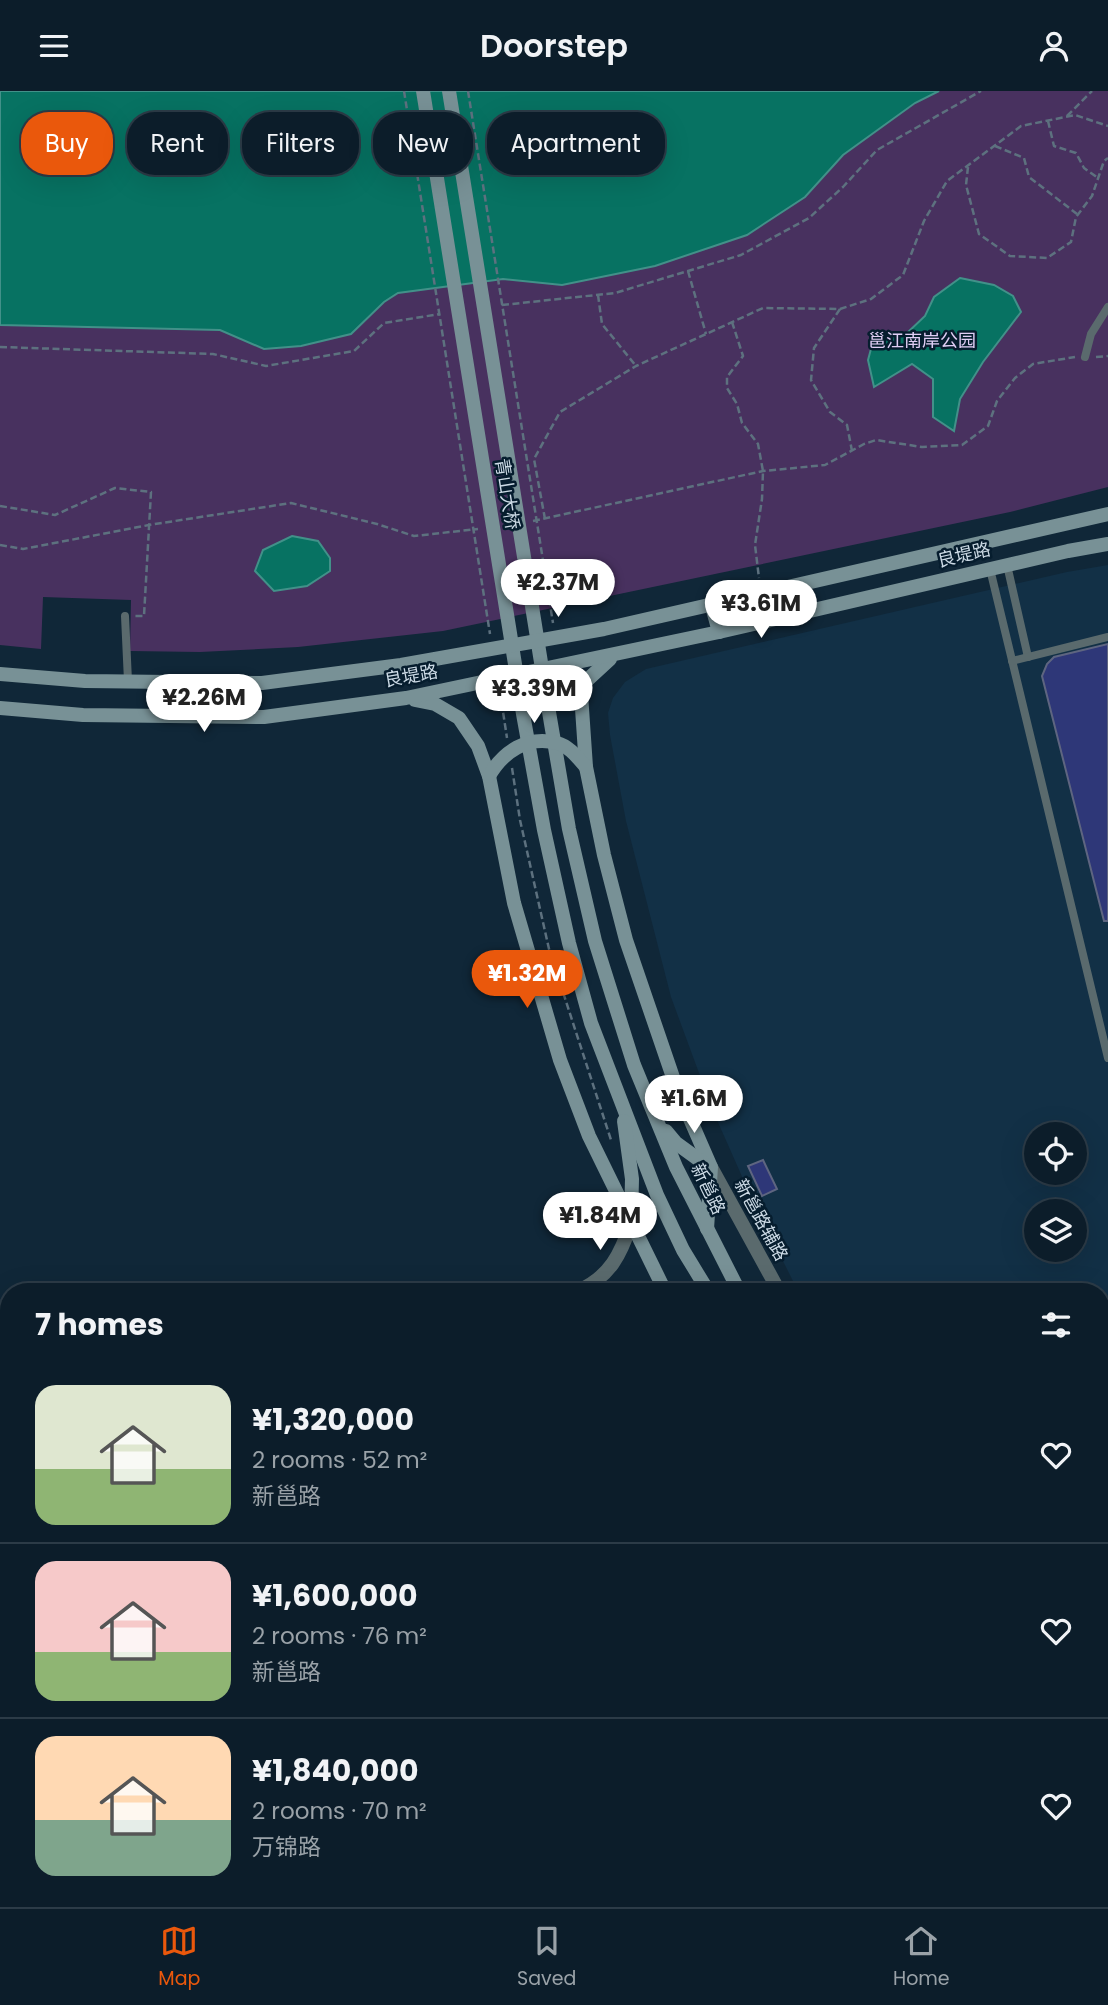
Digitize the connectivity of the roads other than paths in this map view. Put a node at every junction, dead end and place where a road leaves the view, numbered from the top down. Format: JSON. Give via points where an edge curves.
{"nodes":[{"id":1,"x":422,"y":91,"type":"edge"},
{"id":2,"x":449,"y":91,"type":"edge"},
{"id":3,"x":1108,"y":307,"type":"edge"},
{"id":4,"x":1085,"y":357,"type":"road end"},
{"id":5,"x":1108,"y":515,"type":"edge"},
{"id":6,"x":1108,"y":544,"type":"edge"},
{"id":7,"x":1007,"y":565,"type":"junction"},
{"id":8,"x":990,"y":569,"type":"junction"},
{"id":9,"x":711,"y":603,"type":"junction"},
{"id":10,"x":125,"y":616,"type":"road end"},
{"id":11,"x":719,"y":632,"type":"junction"},
{"id":12,"x":1108,"y":637,"type":"edge"},
{"id":13,"x":615,"y":655,"type":"junction"},
{"id":14,"x":1028,"y":657,"type":"junction"},
{"id":15,"x":1012,"y":661,"type":"junction"},
{"id":16,"x":0,"y":674,"type":"edge"},
{"id":17,"x":128,"y":681,"type":"junction"},
{"id":18,"x":406,"y":698,"type":"junction"},
{"id":19,"x":0,"y":708,"type":"edge"},
{"id":20,"x":586,"y":767,"type":"junction"},
{"id":21,"x":489,"y":776,"type":"junction"},
{"id":22,"x":595,"y":941,"type":"joint"},
{"id":23,"x":1108,"y":1058,"type":"edge"},
{"id":24,"x":621,"y":1102,"type":"junction"},
{"id":25,"x":658,"y":1122,"type":"junction"},
{"id":26,"x":711,"y":1167,"type":"junction"},
{"id":27,"x":631,"y":1223,"type":"junction"},
{"id":28,"x":707,"y":1230,"type":"junction"},
{"id":29,"x":594,"y":1283,"type":"edge"},
{"id":30,"x":662,"y":1283,"type":"edge"},
{"id":31,"x":703,"y":1283,"type":"edge"},
{"id":32,"x":735,"y":1283,"type":"edge"},
{"id":33,"x":775,"y":1283,"type":"edge"}],
"edges":[{"from":1,"to":24,"type":"main road","name":"青山大桥","via":[[544,830],[591,1023]]},
{"from":2,"to":22,"type":"main road","name":"青山大桥","via":[[569,829]]},
{"from":3,"to":4,"type":"lane","via":[[1091,334]]},
{"from":5,"to":9,"type":"main road","name":"良堤路"},
{"from":6,"to":7,"type":"main road","name":"良堤路"},
{"from":7,"to":8,"type":"main road","name":"良堤路"},
{"from":7,"to":14,"type":"lane"},
{"from":8,"to":11,"type":"main road","name":"良堤路"},
{"from":8,"to":15,"type":"lane"},
{"from":9,"to":11,"type":"main road"},
{"from":9,"to":17,"type":"main road","name":"良堤路","via":[[604,629],[401,665],[262,683]]},
{"from":10,"to":17,"type":"lane"},
{"from":11,"to":13,"type":"main road","name":"良堤路"},
{"from":12,"to":14,"type":"lane"},
{"from":13,"to":18,"type":"main road","name":"良堤路"},
{"from":13,"to":20,"type":"main road","via":[[585,682],[581,694]]},
{"from":14,"to":15,"type":"lane"},
{"from":15,"to":23,"type":"lane"},
{"from":16,"to":17,"type":"main road","name":"良堤路"},
{"from":18,"to":19,"type":"main road","name":"良堤路","via":[[264,717],[83,715]]},
{"from":18,"to":21,"type":"main road","via":[[435,704],[459,718],[478,746]]},
{"from":20,"to":21,"type":"main road","via":[[558,743],[535,742],[512,748]]},
{"from":20,"to":26,"type":"main road","via":[[630,953],[677,1089]]},
{"from":21,"to":27,"type":"main road","via":[[514,903],[560,1060],[589,1136]]},
{"from":22,"to":25,"type":"main road","name":"新邕路","via":[[634,1065]]},
{"from":24,"to":27,"type":"main road","via":[[632,1179]]},
{"from":24,"to":31,"type":"main road","via":[[657,1195]]},
{"from":25,"to":26,"type":"main road","via":[[676,1143]]},
{"from":25,"to":28,"type":"main road","name":"新邕路"},
{"from":26,"to":28,"type":"main road"},
{"from":26,"to":33,"type":"street","name":"新邕路辅路"},
{"from":27,"to":29,"type":"street","via":[[621,1253]]},
{"from":27,"to":30,"type":"main road"},
{"from":28,"to":32,"type":"main road","name":"新邕路"}]}
